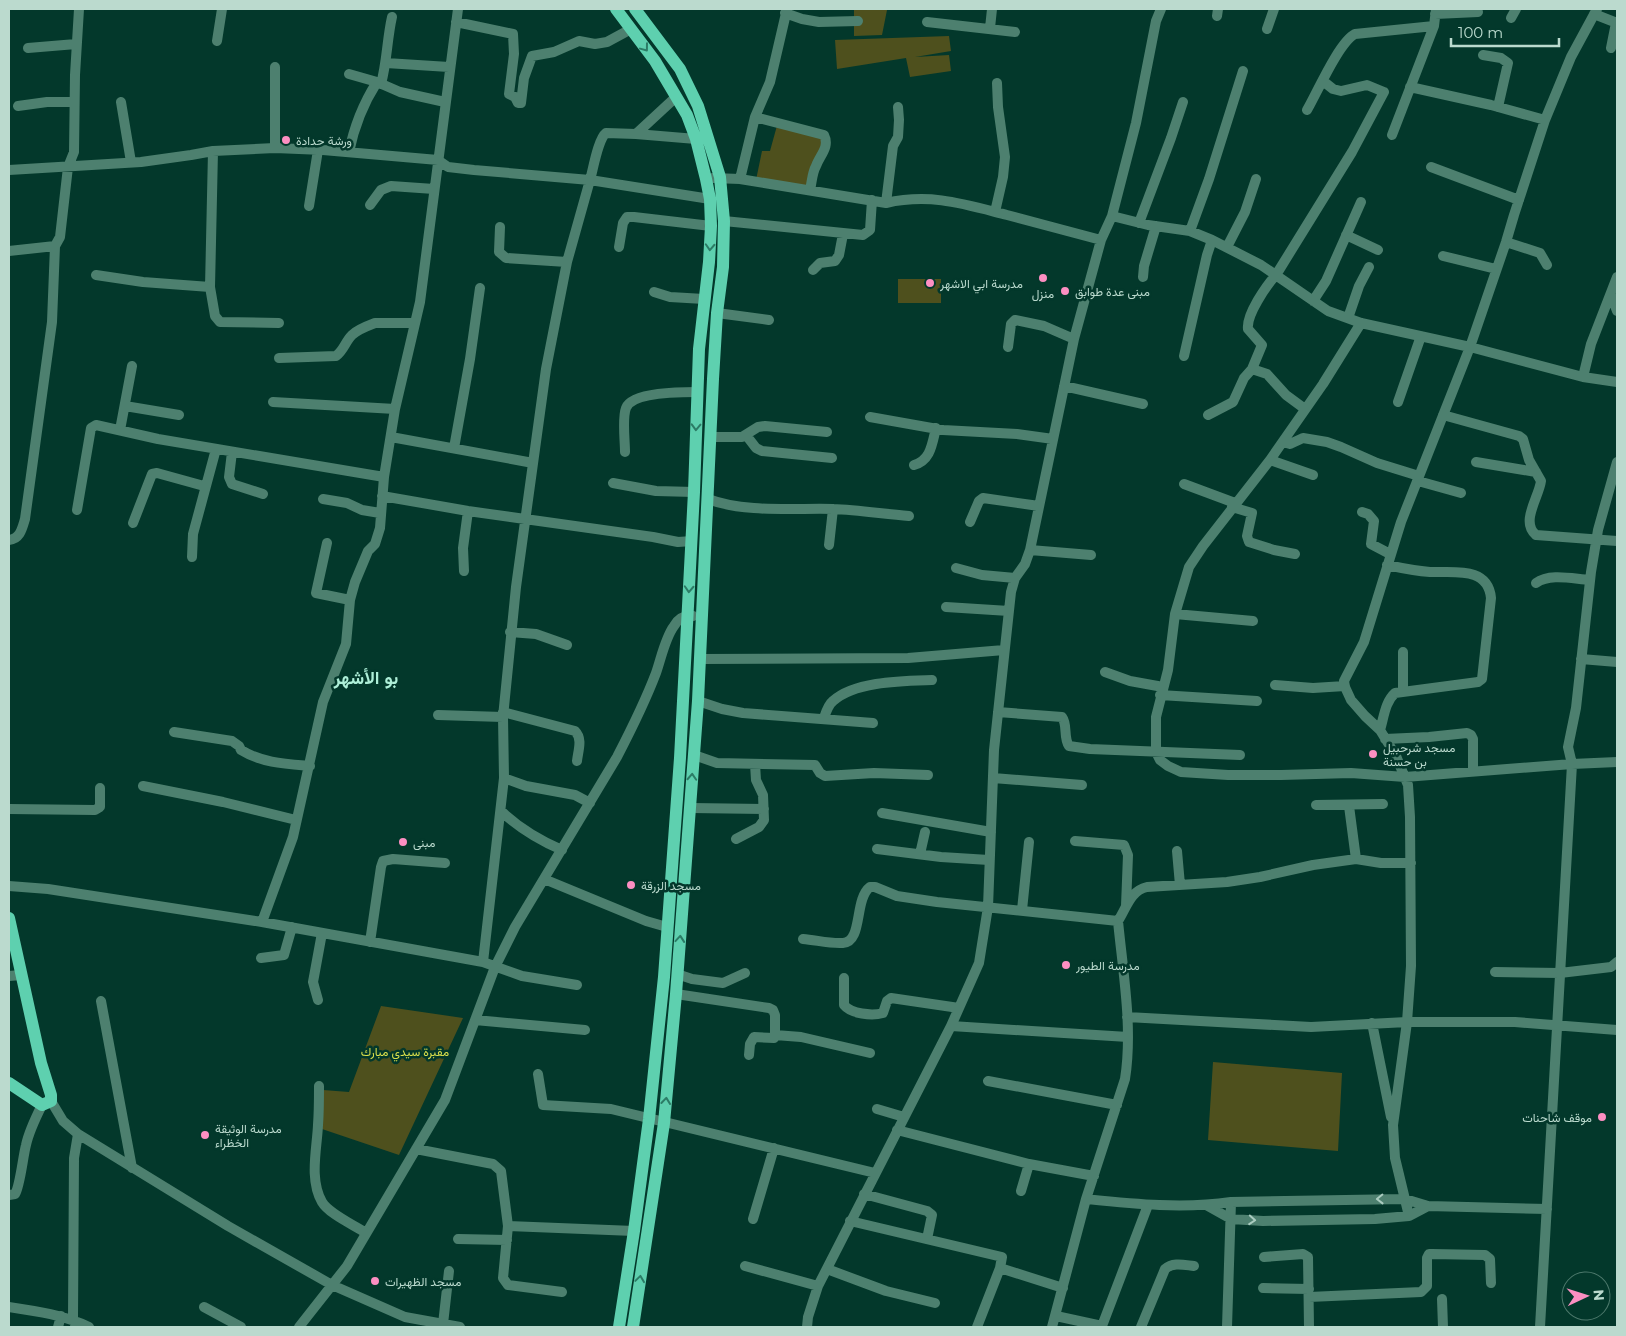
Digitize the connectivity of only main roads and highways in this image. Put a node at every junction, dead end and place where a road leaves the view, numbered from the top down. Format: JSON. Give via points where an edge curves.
{"nodes":[{"id":1,"x":616,"y":9,"type":"edge"},
{"id":2,"x":635,"y":9,"type":"edge"},
{"id":3,"x":9,"y":918,"type":"edge"},
{"id":4,"x":15,"y":976,"type":"edge"},
{"id":5,"x":9,"y":1084,"type":"edge"},
{"id":6,"x":619,"y":1327,"type":"edge"},
{"id":7,"x":633,"y":1327,"type":"edge"}],
"edges":[{"from":1,"to":6,"type":"main road","one_way":true,"via":[[655,61],[687,115],[706,179],[711,226],[697,392],[680,758],[663,985],[649,1119]]},
{"from":7,"to":2,"type":"main road","one_way":true,"via":[[664,1122],[676,994],[698,701],[724,221],[720,177],[698,106],[683,77]]},
{"from":3,"to":4,"type":"main road"},
{"from":4,"to":5,"type":"main road","via":[[51,1095],[47,1103]]}]}
